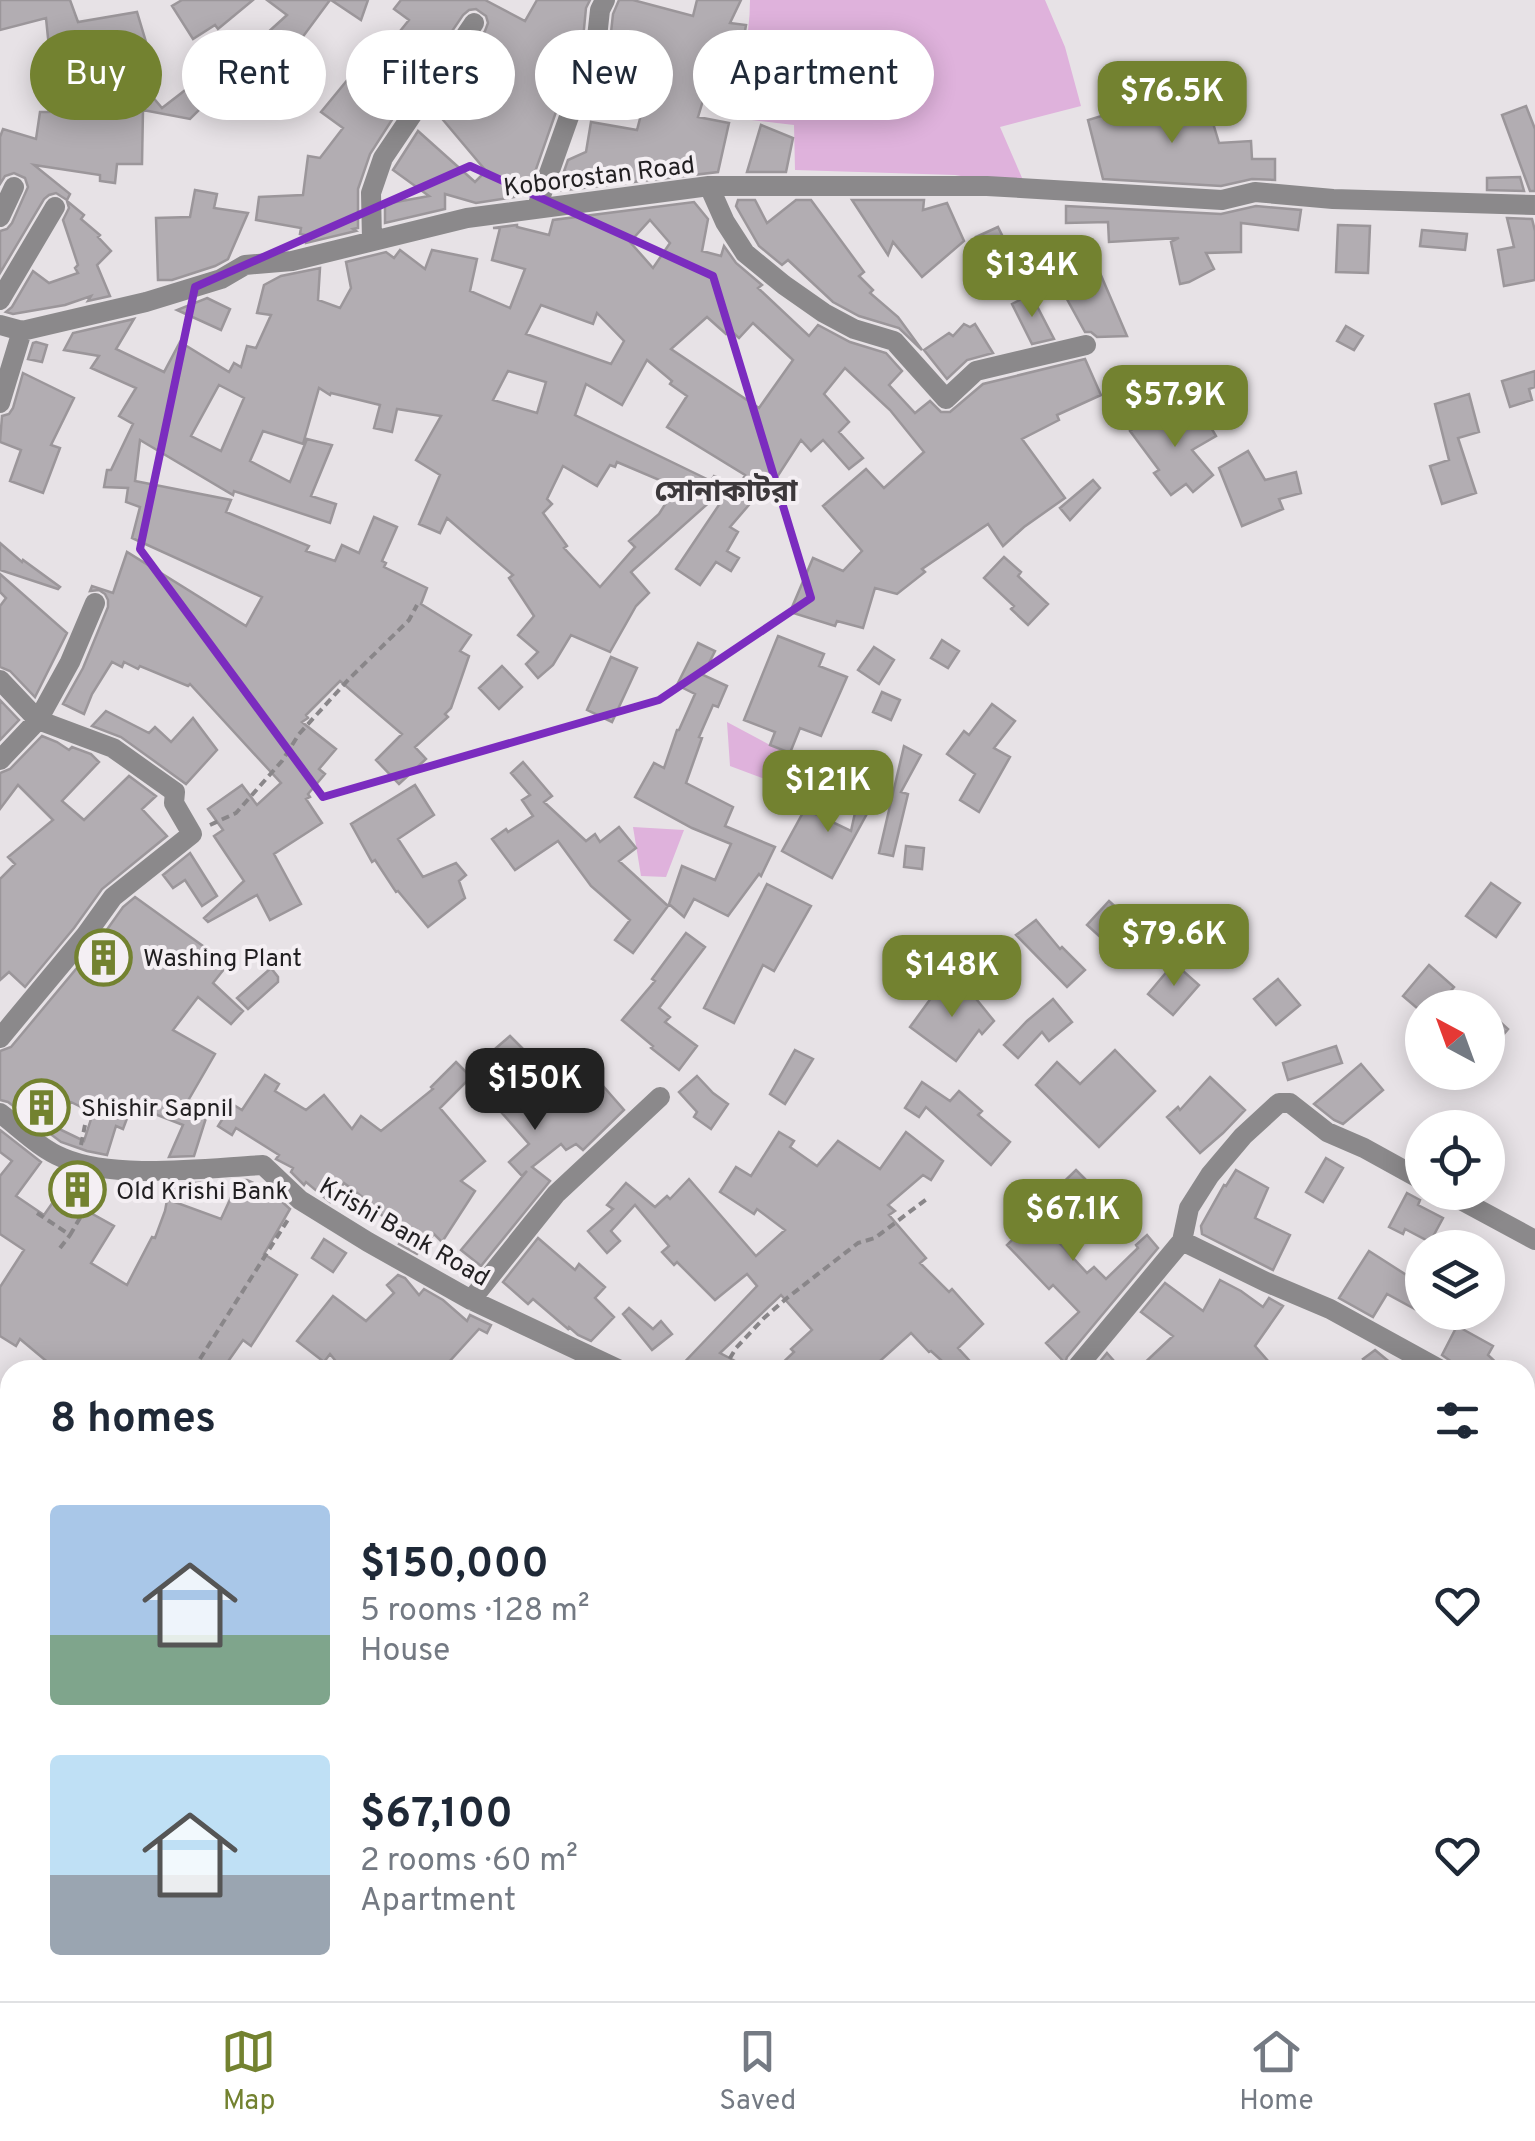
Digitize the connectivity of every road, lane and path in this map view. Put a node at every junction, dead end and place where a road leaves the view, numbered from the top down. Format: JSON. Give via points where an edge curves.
{"nodes":[{"id":1,"x":605,"y":0,"type":"edge"},
{"id":2,"x":474,"y":23,"type":"dead end"},
{"id":3,"x":708,"y":186,"type":"junction"},
{"id":4,"x":14,"y":187,"type":"dead end"},
{"id":5,"x":1535,"y":206,"type":"edge"},
{"id":6,"x":56,"y":207,"type":"dead end"},
{"id":7,"x":537,"y":207,"type":"junction"},
{"id":8,"x":0,"y":217,"type":"edge"},
{"id":9,"x":372,"y":240,"type":"junction"},
{"id":10,"x":0,"y":300,"type":"edge"},
{"id":11,"x":0,"y":325,"type":"edge"},
{"id":12,"x":22,"y":331,"type":"junction"},
{"id":13,"x":1086,"y":344,"type":"dead end"},
{"id":14,"x":0,"y":403,"type":"edge"},
{"id":15,"x":95,"y":602,"type":"dead end"},
{"id":16,"x":417,"y":605,"type":"dead end"},
{"id":17,"x":0,"y":676,"type":"edge"},
{"id":18,"x":38,"y":720,"type":"junction"},
{"id":19,"x":0,"y":760,"type":"edge"},
{"id":20,"x":192,"y":834,"type":"junction"},
{"id":21,"x":0,"y":1038,"type":"edge"},
{"id":22,"x":660,"y":1096,"type":"dead end"},
{"id":23,"x":0,"y":1112,"type":"edge"},
{"id":24,"x":108,"y":1170,"type":"junction"},
{"id":25,"x":1405,"y":1171,"type":"edge"},
{"id":26,"x":928,"y":1198,"type":"dead end"},
{"id":27,"x":300,"y":1200,"type":"junction"},
{"id":28,"x":1479,"y":1210,"type":"edge"},
{"id":29,"x":37,"y":1214,"type":"dead end"},
{"id":30,"x":70,"y":1234,"type":"junction"},
{"id":31,"x":1182,"y":1240,"type":"junction"},
{"id":32,"x":1535,"y":1240,"type":"edge"},
{"id":33,"x":60,"y":1248,"type":"dead end"},
{"id":34,"x":472,"y":1300,"type":"junction"},
{"id":35,"x":199,"y":1360,"type":"edge"},
{"id":36,"x":599,"y":1360,"type":"edge"},
{"id":37,"x":729,"y":1360,"type":"edge"},
{"id":38,"x":1083,"y":1360,"type":"edge"},
{"id":39,"x":1424,"y":1360,"type":"edge"}],
"edges":[{"from":1,"to":7,"type":"street","via":[[593,74],[570,114]]},
{"from":2,"to":9,"type":"street","via":[[383,158],[371,194]]},
{"from":3,"to":5,"type":"street","name":"Koborostan Road","via":[[986,186],[1222,200],[1255,192]]},
{"from":3,"to":7,"type":"street","name":"Koborostan Road"},
{"from":3,"to":13,"type":"street","via":[[745,253],[824,313],[894,340],[946,399],[976,371]]},
{"from":4,"to":8,"type":"street"},
{"from":6,"to":10,"type":"street"},
{"from":7,"to":9,"type":"street","name":"Koborostan Road"},
{"from":9,"to":12,"type":"street","name":"Koborostan Road","via":[[244,266],[146,302]]},
{"from":11,"to":12,"type":"street","name":"Koborostan Road"},
{"from":12,"to":14,"type":"street"},
{"from":15,"to":18,"type":"street"},
{"from":16,"to":20,"type":"path","via":[[236,814]]},
{"from":17,"to":18,"type":"street"},
{"from":18,"to":19,"type":"street"},
{"from":18,"to":20,"type":"street","via":[[113,748],[175,792],[174,803]]},
{"from":20,"to":21,"type":"street","via":[[113,897]]},
{"from":22,"to":34,"type":"street","via":[[556,1194]]},
{"from":23,"to":24,"type":"street","name":"Krishi Bank Road","via":[[63,1158]]},
{"from":24,"to":27,"type":"street","name":"Krishi Bank Road","via":[[263,1165]]},
{"from":24,"to":30,"type":"path"},
{"from":25,"to":31,"type":"street","via":[[1327,1132],[1290,1103],[1279,1104],[1210,1175],[1188,1208]]},
{"from":26,"to":37,"type":"path","via":[[787,1298]]},
{"from":27,"to":34,"type":"street","name":"Krishi Bank Road"},
{"from":27,"to":35,"type":"path"},
{"from":28,"to":32,"type":"street"},
{"from":29,"to":30,"type":"path"},
{"from":30,"to":33,"type":"path"},
{"from":31,"to":38,"type":"street"},
{"from":31,"to":39,"type":"street"},
{"from":34,"to":36,"type":"street","name":"Krishi Bank Road"}]}
